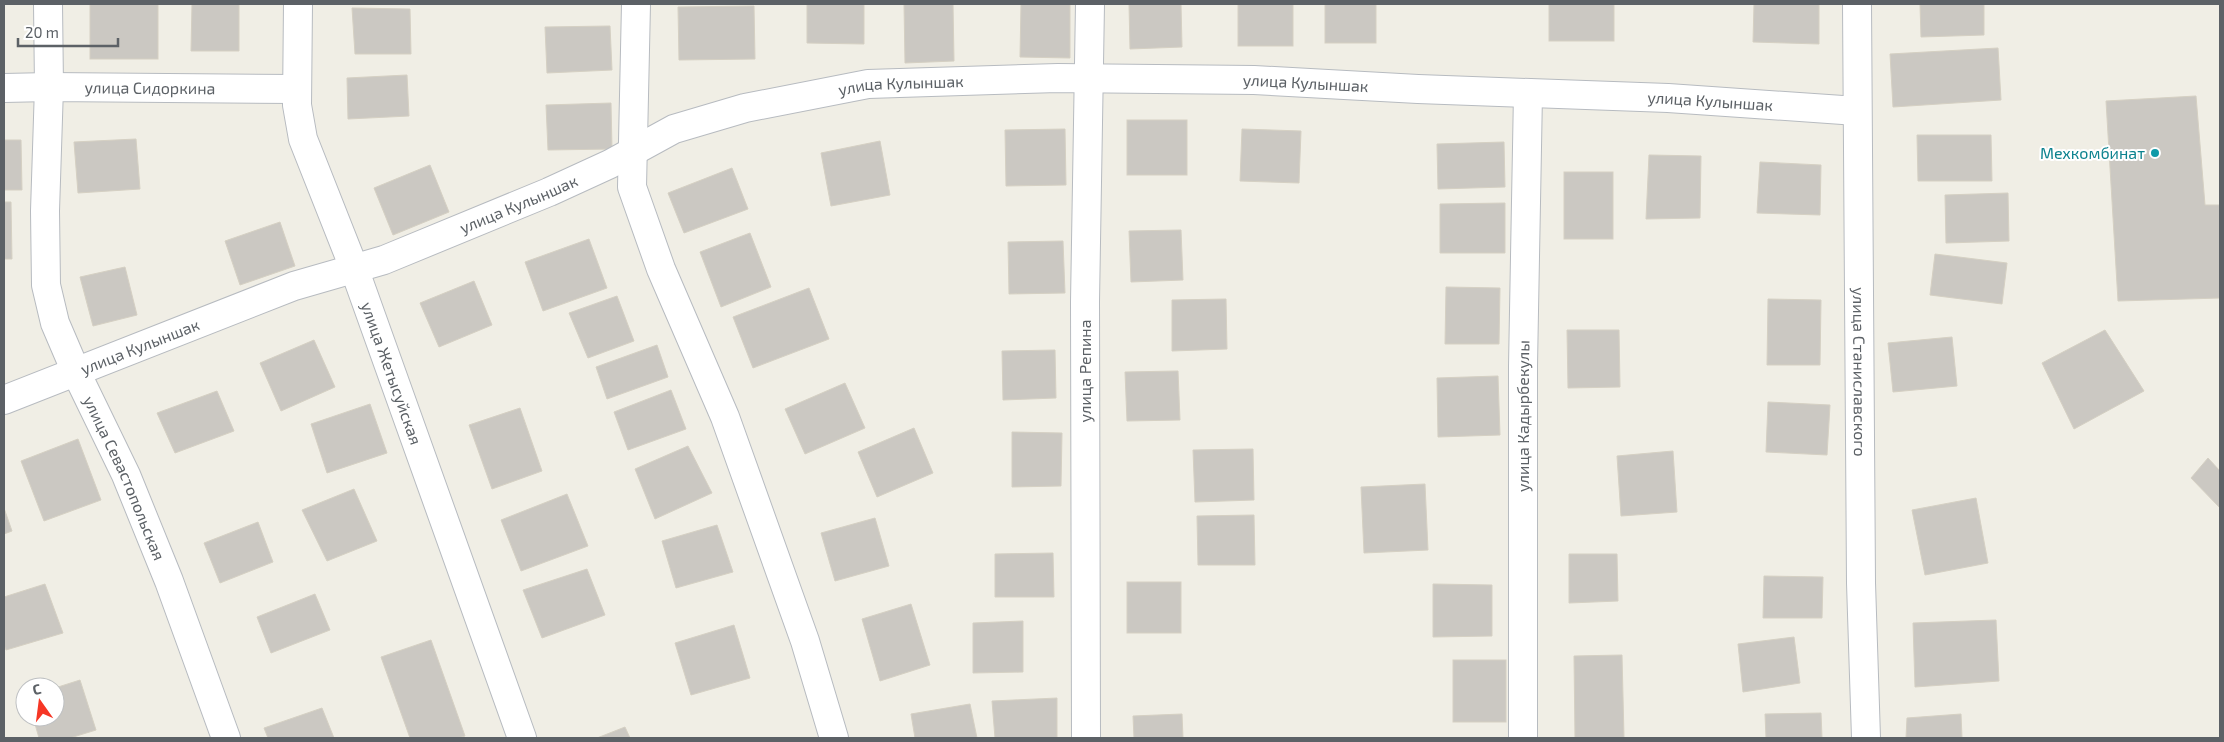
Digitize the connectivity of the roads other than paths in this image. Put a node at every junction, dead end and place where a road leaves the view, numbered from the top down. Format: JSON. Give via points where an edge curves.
{"nodes":[{"id":1,"x":48,"y":4,"type":"edge"},
{"id":2,"x":298,"y":4,"type":"edge"},
{"id":3,"x":636,"y":4,"type":"edge"},
{"id":4,"x":1090,"y":4,"type":"edge"},
{"id":5,"x":1858,"y":4,"type":"edge"},
{"id":6,"x":1089,"y":78,"type":"junction"},
{"id":7,"x":49,"y":87,"type":"junction"},
{"id":8,"x":4,"y":88,"type":"edge"},
{"id":9,"x":297,"y":89,"type":"junction"},
{"id":10,"x":1528,"y":93,"type":"junction"},
{"id":11,"x":1856,"y":110,"type":"junction"},
{"id":12,"x":633,"y":152,"type":"junction"},
{"id":13,"x":354,"y":268,"type":"junction"},
{"id":14,"x":76,"y":372,"type":"junction"},
{"id":15,"x":4,"y":400,"type":"edge"},
{"id":16,"x":226,"y":738,"type":"edge"},
{"id":17,"x":522,"y":738,"type":"edge"},
{"id":18,"x":834,"y":738,"type":"edge"},
{"id":19,"x":1086,"y":738,"type":"edge"},
{"id":20,"x":1524,"y":738,"type":"edge"},
{"id":21,"x":1866,"y":738,"type":"edge"}],
"edges":[{"from":1,"to":7,"type":"street","name":"улица Севастопольская"},
{"from":2,"to":9,"type":"street","name":"улица Жетысуйская"},
{"from":3,"to":12,"type":"street"},
{"from":4,"to":6,"type":"street","name":"улица Репина"},
{"from":5,"to":11,"type":"street","name":"улица Станиславского"},
{"from":6,"to":10,"type":"street","name":"улица Кулыншак","via":[[1254,80]]},
{"from":6,"to":12,"type":"street","name":"улица Кулыншак","via":[[868,84],[745,108],[674,129]]},
{"from":6,"to":19,"type":"street","name":"улица Репина","via":[[1085,302]]},
{"from":7,"to":8,"type":"street","name":"улица Сидоркина"},
{"from":7,"to":9,"type":"street","name":"улица Сидоркина"},
{"from":7,"to":14,"type":"street","name":"улица Севастопольская","via":[[46,285],[55,323]]},
{"from":9,"to":13,"type":"street","name":"улица Жетысуйская","via":[[303,139]]},
{"from":10,"to":11,"type":"street","name":"улица Кулыншак"},
{"from":10,"to":20,"type":"street","name":"улица Кадырбекулы","via":[[1523,366]]},
{"from":11,"to":21,"type":"street","name":"улица Станиславского","via":[[1861,583]]},
{"from":12,"to":13,"type":"street","name":"улица Кулыншак","via":[[540,196],[384,260]]},
{"from":12,"to":18,"type":"street","via":[[632,187],[661,269],[725,417],[805,641]]},
{"from":13,"to":14,"type":"street","name":"улица Кулыншак","via":[[294,286]]},
{"from":13,"to":17,"type":"street","name":"улица Жетысуйская"},
{"from":14,"to":15,"type":"street","name":"улица Кулыншак"},
{"from":14,"to":16,"type":"street","name":"улица Севастопольская","via":[[126,475],[169,581]]}]}
